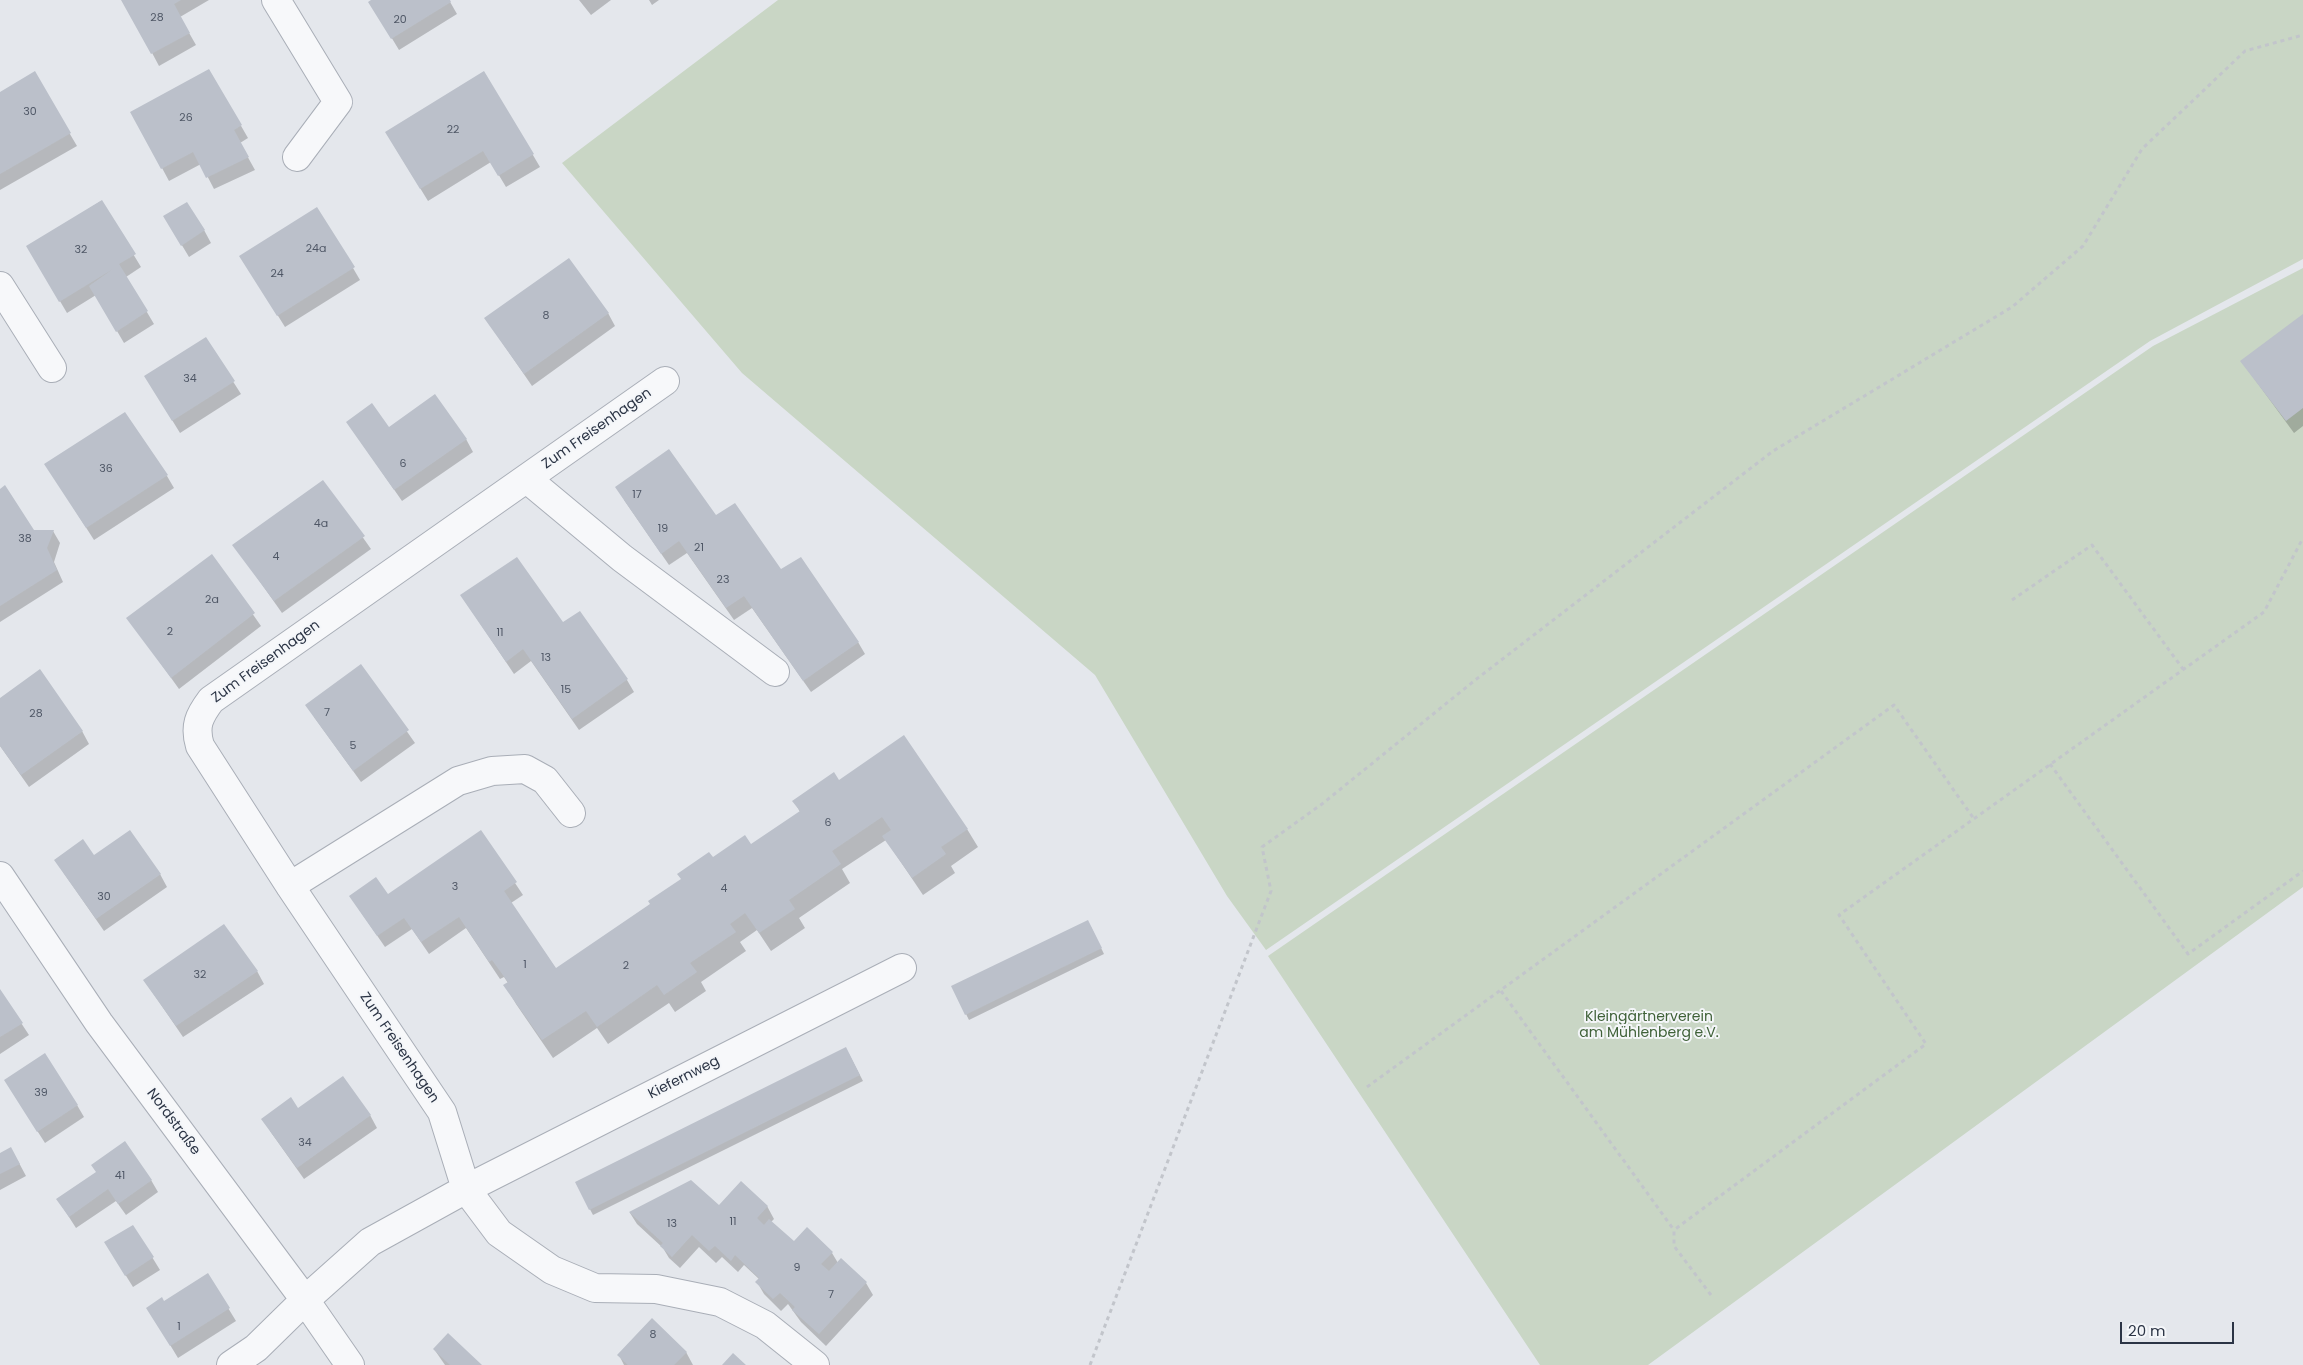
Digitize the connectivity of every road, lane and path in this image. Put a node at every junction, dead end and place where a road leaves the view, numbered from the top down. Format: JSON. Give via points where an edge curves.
{"nodes":[{"id":1,"x":276,"y":0,"type":"edge"},
{"id":2,"x":2303,"y":34,"type":"edge"},
{"id":3,"x":297,"y":157,"type":"dead end"},
{"id":4,"x":0,"y":286,"type":"edge"},
{"id":5,"x":52,"y":368,"type":"dead end"},
{"id":6,"x":665,"y":381,"type":"dead end"},
{"id":7,"x":527,"y":479,"type":"junction"},
{"id":8,"x":2303,"y":538,"type":"edge"},
{"id":9,"x":2012,"y":600,"type":"dead end"},
{"id":10,"x":2184,"y":670,"type":"junction"},
{"id":11,"x":775,"y":672,"type":"dead end"},
{"id":12,"x":2050,"y":764,"type":"junction"},
{"id":13,"x":571,"y":812,"type":"dead end"},
{"id":14,"x":1974,"y":819,"type":"junction"},
{"id":15,"x":2303,"y":871,"type":"edge"},
{"id":16,"x":0,"y":876,"type":"edge"},
{"id":17,"x":290,"y":886,"type":"junction"},
{"id":18,"x":902,"y":968,"type":"dead end"},
{"id":19,"x":1501,"y":991,"type":"junction"},
{"id":20,"x":1367,"y":1087,"type":"dead end"},
{"id":21,"x":466,"y":1188,"type":"junction"},
{"id":22,"x":1674,"y":1230,"type":"junction"},
{"id":23,"x":1711,"y":1295,"type":"dead end"},
{"id":24,"x":305,"y":1300,"type":"junction"},
{"id":25,"x":231,"y":1365,"type":"edge"},
{"id":26,"x":350,"y":1365,"type":"edge"},
{"id":27,"x":815,"y":1365,"type":"edge"},
{"id":28,"x":1090,"y":1365,"type":"edge"}],
"edges":[{"from":1,"to":3,"type":"street","via":[[338,102]]},
{"from":2,"to":28,"type":"path","via":[[2245,51],[2142,149],[2083,246],[2012,306],[1773,450],[1474,681],[1322,804],[1262,847],[1271,891]]},
{"from":4,"to":5,"type":"street"},
{"from":6,"to":7,"type":"street","name":"Zum Freisenhagen"},
{"from":7,"to":11,"type":"street","via":[[622,558]]},
{"from":7,"to":17,"type":"street","name":"Zum Freisenhagen","via":[[211,700],[199,715],[196,732],[200,746]]},
{"from":8,"to":10,"type":"path","via":[[2264,612]]},
{"from":9,"to":10,"type":"path","via":[[2092,546]]},
{"from":10,"to":12,"type":"path"},
{"from":12,"to":14,"type":"path"},
{"from":12,"to":15,"type":"path","via":[[2188,954]]},
{"from":13,"to":17,"type":"street","via":[[544,780],[525,769],[492,771],[458,781]]},
{"from":14,"to":19,"type":"path","via":[[1894,705]]},
{"from":14,"to":22,"type":"path","via":[[1839,914],[1926,1044]]},
{"from":16,"to":24,"type":"street","name":"Nordstraße","via":[[100,1023]]},
{"from":17,"to":21,"type":"street","name":"Zum Freisenhagen","via":[[442,1112]]},
{"from":18,"to":21,"type":"street","name":"Kiefernweg"},
{"from":19,"to":20,"type":"path"},
{"from":19,"to":22,"type":"path"},
{"from":21,"to":24,"type":"street","name":"Kiefernweg","via":[[370,1242]]},
{"from":21,"to":27,"type":"street","via":[[499,1233],[552,1270],[595,1288],[656,1289],[720,1302],[765,1325]]},
{"from":22,"to":23,"type":"path","via":[[1674,1246]]},
{"from":24,"to":25,"type":"street","name":"Kiefernweg","via":[[256,1348]]},
{"from":24,"to":26,"type":"street","name":"Nordstraße"}]}
